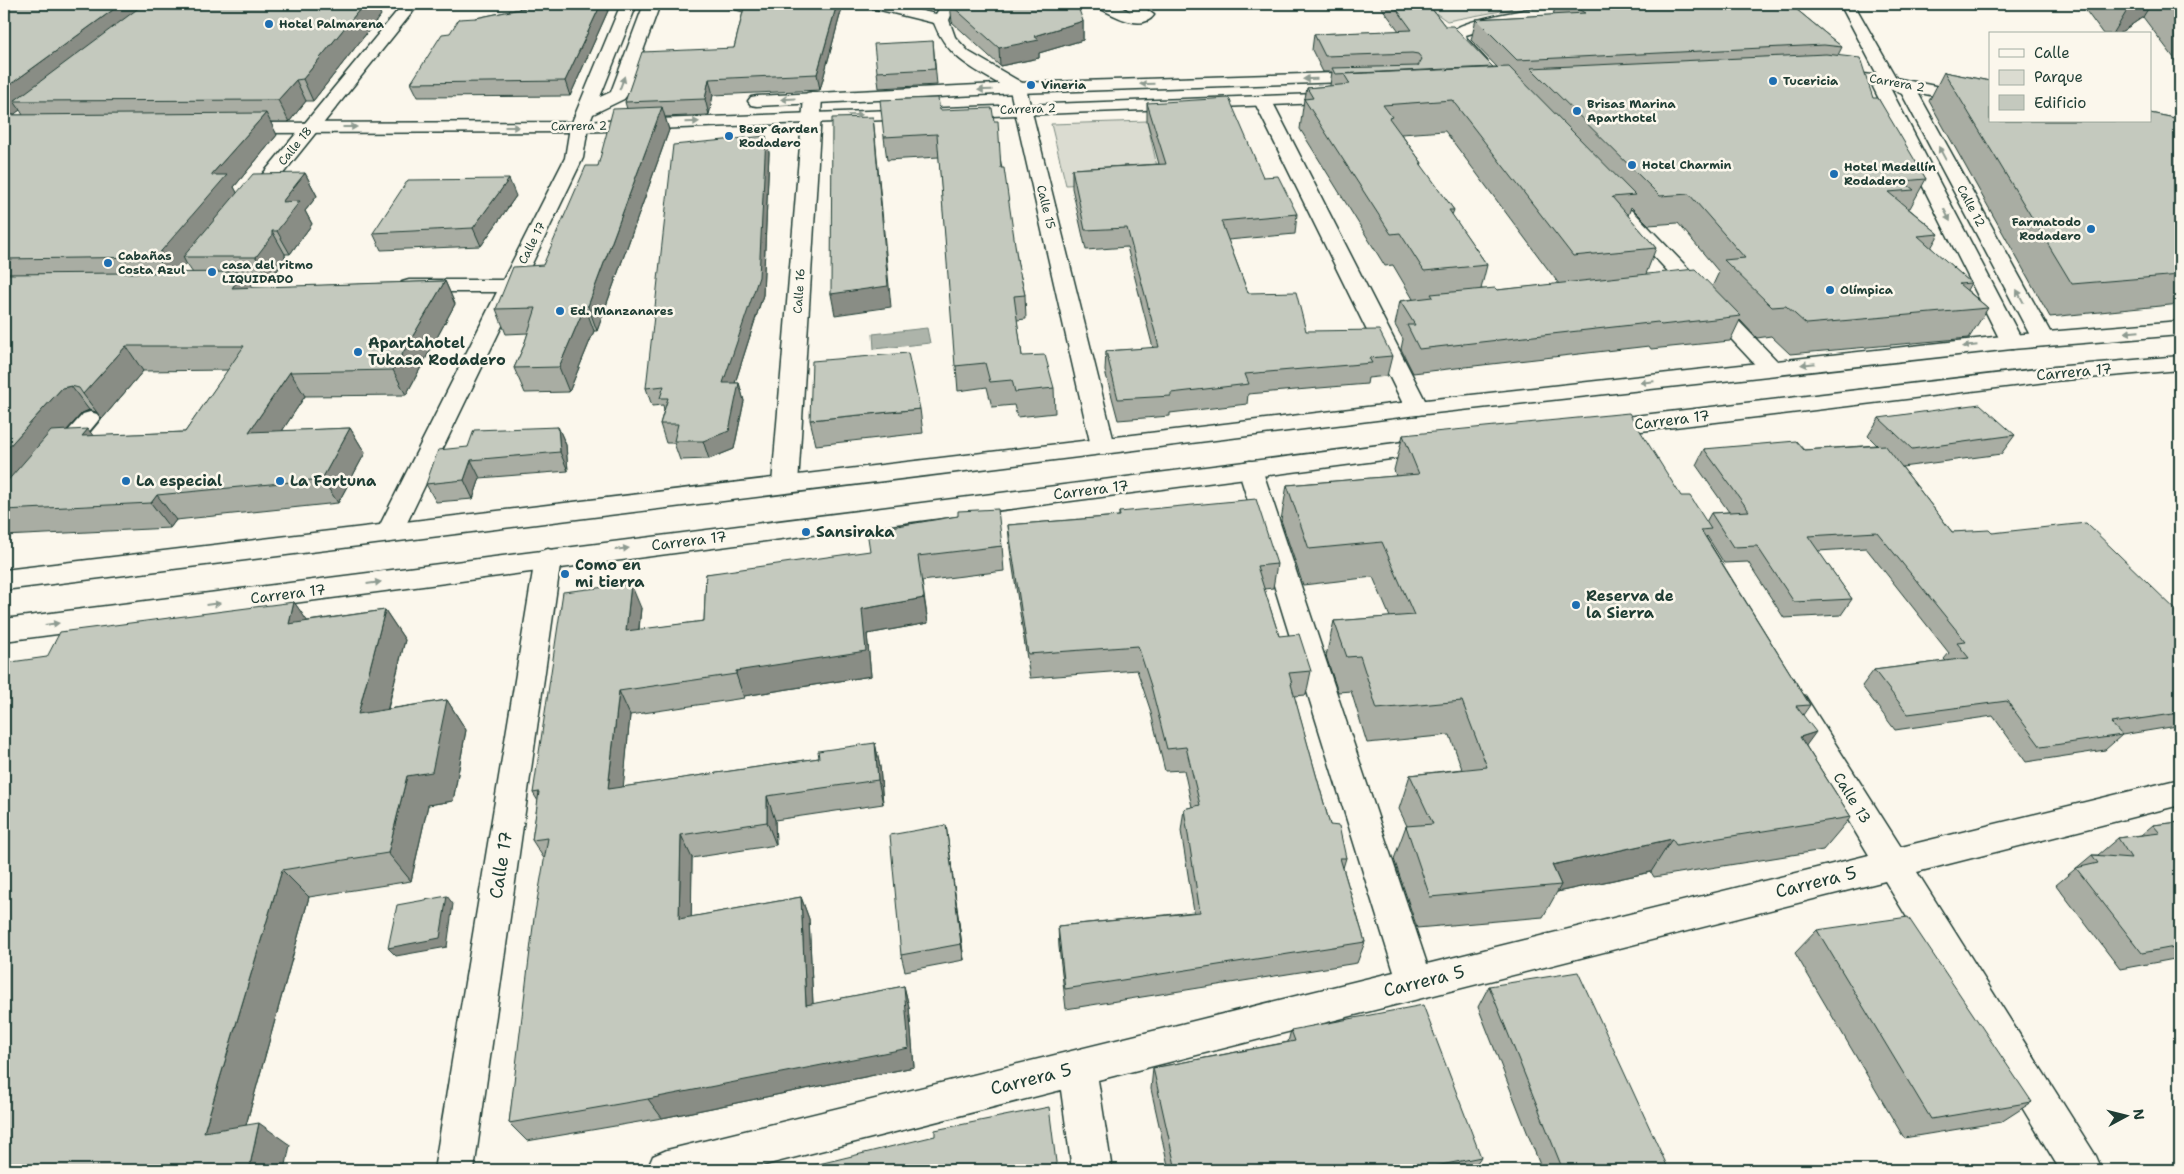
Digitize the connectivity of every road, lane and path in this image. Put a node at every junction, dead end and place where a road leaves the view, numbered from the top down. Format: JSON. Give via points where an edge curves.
{"nodes":[{"id":1,"x":411,"y":4,"type":"edge"},
{"id":2,"x":629,"y":4,"type":"edge"},
{"id":3,"x":652,"y":4,"type":"edge"},
{"id":4,"x":873,"y":4,"type":"edge"},
{"id":5,"x":949,"y":4,"type":"edge"},
{"id":6,"x":1102,"y":4,"type":"edge"},
{"id":7,"x":1129,"y":4,"type":"edge"},
{"id":8,"x":1586,"y":4,"type":"edge"},
{"id":9,"x":1847,"y":4,"type":"edge"},
{"id":10,"x":941,"y":20,"type":"junction"},
{"id":11,"x":640,"y":35,"type":"junction"},
{"id":12,"x":616,"y":36,"type":"junction"},
{"id":13,"x":1817,"y":69,"type":"edge"},
{"id":14,"x":1470,"y":74,"type":"edge"},
{"id":15,"x":1886,"y":75,"type":"junction"},
{"id":16,"x":1382,"y":77,"type":"edge"},
{"id":17,"x":1018,"y":88,"type":"junction"},
{"id":18,"x":1989,"y":89,"type":"edge"},
{"id":19,"x":48,"y":97,"type":"edge"},
{"id":20,"x":1360,"y":97,"type":"edge"},
{"id":21,"x":1263,"y":101,"type":"junction"},
{"id":22,"x":743,"y":102,"type":"dead end"},
{"id":23,"x":1989,"y":102,"type":"edge"},
{"id":24,"x":812,"y":107,"type":"junction"},
{"id":25,"x":625,"y":109,"type":"edge"},
{"id":26,"x":1022,"y":109,"type":"junction"},
{"id":27,"x":25,"y":115,"type":"junction"},
{"id":28,"x":75,"y":115,"type":"edge"},
{"id":29,"x":582,"y":119,"type":"junction"},
{"id":30,"x":316,"y":120,"type":"junction"},
{"id":31,"x":222,"y":121,"type":"edge"},
{"id":32,"x":4,"y":125,"type":"edge"},
{"id":33,"x":64,"y":129,"type":"edge"},
{"id":34,"x":1616,"y":205,"type":"edge"},
{"id":35,"x":242,"y":211,"type":"edge"},
{"id":36,"x":1691,"y":284,"type":"junction"},
{"id":37,"x":393,"y":286,"type":"edge"},
{"id":38,"x":510,"y":286,"type":"junction"},
{"id":39,"x":1668,"y":286,"type":"edge"},
{"id":40,"x":2180,"y":328,"type":"edge"},
{"id":41,"x":2043,"y":339,"type":"junction"},
{"id":42,"x":2012,"y":342,"type":"junction"},
{"id":43,"x":2180,"y":363,"type":"edge"},
{"id":44,"x":1771,"y":368,"type":"junction"},
{"id":45,"x":1417,"y":408,"type":"junction"},
{"id":46,"x":90,"y":418,"type":"dead end"},
{"id":47,"x":1576,"y":431,"type":"edge"},
{"id":48,"x":1461,"y":443,"type":"edge"},
{"id":49,"x":1104,"y":446,"type":"junction"},
{"id":50,"x":47,"y":468,"type":"edge"},
{"id":51,"x":1250,"y":470,"type":"junction"},
{"id":52,"x":785,"y":484,"type":"junction"},
{"id":53,"x":389,"y":533,"type":"junction"},
{"id":54,"x":548,"y":559,"type":"junction"},
{"id":55,"x":4,"y":580,"type":"edge"},
{"id":56,"x":4,"y":630,"type":"edge"},
{"id":57,"x":1778,"y":678,"type":"edge"},
{"id":58,"x":2180,"y":792,"type":"edge"},
{"id":59,"x":1892,"y":863,"type":"junction"},
{"id":60,"x":1416,"y":983,"type":"junction"},
{"id":61,"x":1078,"y":1067,"type":"junction"},
{"id":62,"x":454,"y":1170,"type":"edge"},
{"id":63,"x":667,"y":1170,"type":"edge"},
{"id":64,"x":1092,"y":1170,"type":"edge"},
{"id":65,"x":2082,"y":1170,"type":"edge"}],
"edges":[{"from":1,"to":30,"type":"street","name":"Calle 18"},
{"from":2,"to":12,"type":"street","name":"Calle 17"},
{"from":3,"to":11,"type":"street"},
{"from":4,"to":10,"type":"street"},
{"from":5,"to":10,"type":"street"},
{"from":6,"to":7,"type":"street","via":[[1127,16],[1143,18],[1146,15]]},
{"from":8,"to":14,"type":"street","via":[[1507,19],[1458,33],[1459,40],[1490,73]]},
{"from":9,"to":15,"type":"street","name":"Calle 12"},
{"from":10,"to":17,"type":"street","via":[[948,39],[964,55]]},
{"from":11,"to":12,"type":"street"},
{"from":29,"to":11,"type":"street","one_way":true,"via":[[618,95]]},
{"from":12,"to":29,"type":"street","name":"Calle 17"},
{"from":13,"to":15,"type":"street","name":"Carrera 2","via":[[1856,76]]},
{"from":15,"to":18,"type":"street","name":"Carrera 2"},
{"from":15,"to":23,"type":"street","name":"Carrera 2"},
{"from":41,"to":15,"type":"street","name":"Calle 12","one_way":true,"via":[[1909,91]]},
{"from":15,"to":42,"type":"street","name":"Calle 12","one_way":true,"via":[[1882,88]]},
{"from":16,"to":17,"type":"street","name":"Carrera 2","one_way":true},
{"from":17,"to":24,"type":"street","name":"Carrera 2","one_way":true},
{"from":17,"to":26,"type":"street","name":"Calle 15"},
{"from":19,"to":27,"type":"street"},
{"from":20,"to":21,"type":"street","name":"Carrera 2"},
{"from":21,"to":26,"type":"street","name":"Carrera 2"},
{"from":21,"to":45,"type":"street"},
{"from":24,"to":22,"type":"street","name":"Carrera 2","one_way":true},
{"from":24,"to":26,"type":"street","name":"Carrera 2","one_way":true},
{"from":29,"to":24,"type":"street","name":"Carrera 2","one_way":true},
{"from":24,"to":52,"type":"street","name":"Calle 16"},
{"from":25,"to":29,"type":"street","name":"Carrera 2"},
{"from":26,"to":49,"type":"street","name":"Calle 15"},
{"from":27,"to":28,"type":"street"},
{"from":27,"to":32,"type":"street"},
{"from":29,"to":30,"type":"street","name":"Carrera 2"},
{"from":29,"to":38,"type":"street","name":"Calle 17","via":[[574,158]]},
{"from":30,"to":31,"type":"street","name":"Carrera 2"},
{"from":30,"to":35,"type":"street","name":"Calle 18"},
{"from":32,"to":33,"type":"street"},
{"from":34,"to":36,"type":"street"},
{"from":36,"to":39,"type":"street"},
{"from":36,"to":44,"type":"street"},
{"from":37,"to":38,"type":"street"},
{"from":38,"to":53,"type":"street","name":"Calle 17"},
{"from":40,"to":41,"type":"street","one_way":true},
{"from":41,"to":42,"type":"street"},
{"from":42,"to":44,"type":"street","one_way":true},
{"from":43,"to":47,"type":"street","name":"Carrera 17","via":[[2054,374],[1631,439]]},
{"from":44,"to":45,"type":"street","one_way":true},
{"from":45,"to":49,"type":"street"},
{"from":46,"to":50,"type":"lane"},
{"from":48,"to":51,"type":"street","name":"Carrera 17"},
{"from":49,"to":52,"type":"street"},
{"from":54,"to":51,"type":"street","name":"Carrera 17","one_way":true},
{"from":51,"to":60,"type":"street"},
{"from":52,"to":53,"type":"street"},
{"from":53,"to":55,"type":"street"},
{"from":56,"to":54,"type":"street","name":"Carrera 17","one_way":true},
{"from":54,"to":62,"type":"street","name":"Calle 17"},
{"from":57,"to":59,"type":"street","name":"Calle 13"},
{"from":58,"to":59,"type":"street","name":"Carrera 5"},
{"from":59,"to":60,"type":"street","name":"Carrera 5"},
{"from":59,"to":65,"type":"street","name":"Calle 13"},
{"from":60,"to":61,"type":"street","name":"Carrera 5"},
{"from":61,"to":63,"type":"street","name":"Carrera 5"},
{"from":61,"to":64,"type":"street"}]}
